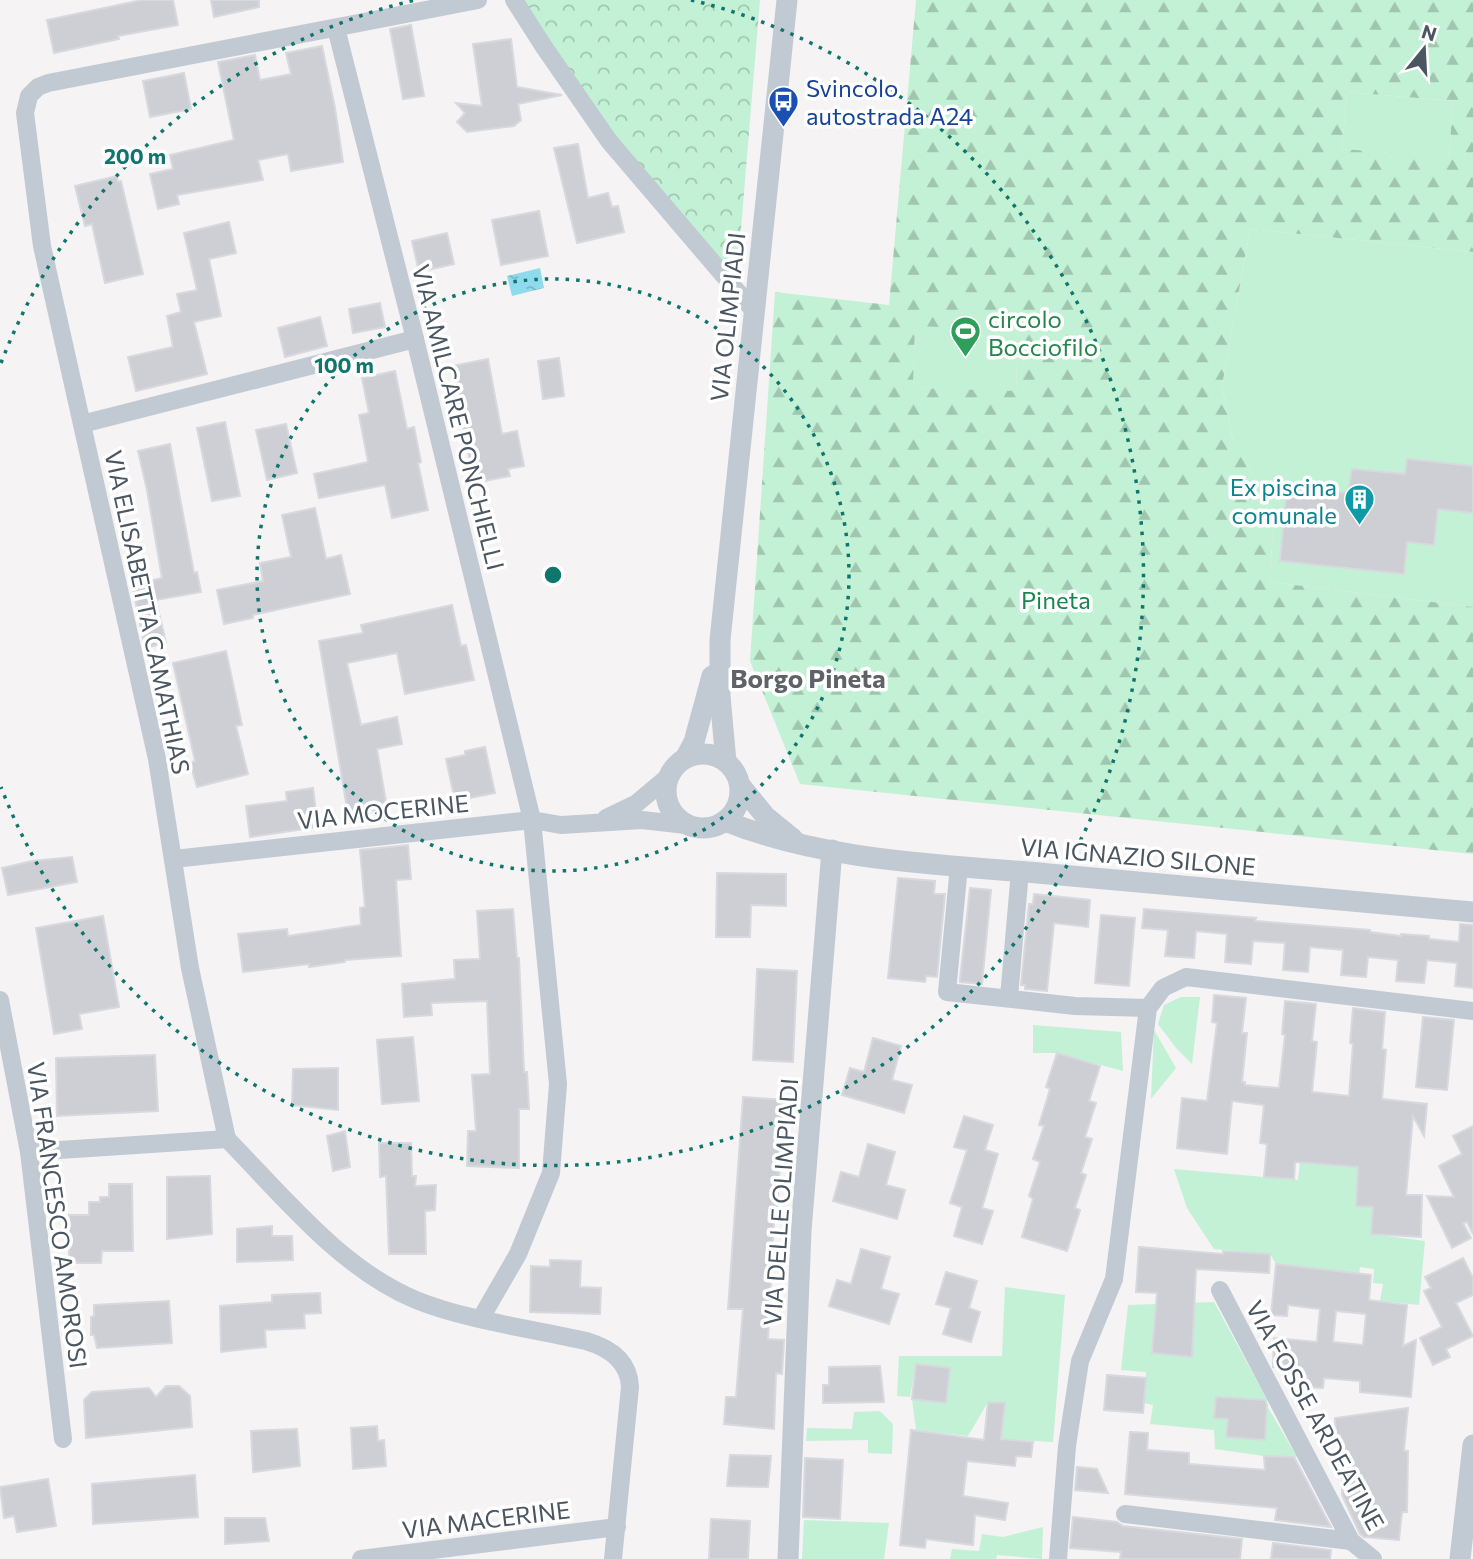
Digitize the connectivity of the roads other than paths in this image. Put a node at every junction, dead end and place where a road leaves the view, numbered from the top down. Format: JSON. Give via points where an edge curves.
{"nodes":[{"id":1,"x":478,"y":0,"type":"edge"},
{"id":2,"x":514,"y":0,"type":"edge"},
{"id":3,"x":786,"y":0,"type":"edge"},
{"id":4,"x":336,"y":27,"type":"junction"},
{"id":5,"x":754,"y":311,"type":"junction"},
{"id":6,"x":415,"y":339,"type":"junction"},
{"id":7,"x":82,"y":424,"type":"junction"},
{"id":8,"x":720,"y":640,"type":"junction"},
{"id":9,"x":686,"y":757,"type":"junction"},
{"id":10,"x":726,"y":762,"type":"junction"},
{"id":11,"x":668,"y":777,"type":"junction"},
{"id":12,"x":740,"y":785,"type":"junction"},
{"id":13,"x":531,"y":820,"type":"junction"},
{"id":14,"x":725,"y":821,"type":"junction"},
{"id":15,"x":597,"y":822,"type":"junction"},
{"id":16,"x":686,"y":824,"type":"junction"},
{"id":17,"x":800,"y":844,"type":"junction"},
{"id":18,"x":832,"y":850,"type":"junction"},
{"id":19,"x":174,"y":859,"type":"junction"},
{"id":20,"x":959,"y":866,"type":"junction"},
{"id":21,"x":1020,"y":872,"type":"junction"},
{"id":22,"x":1473,"y":912,"type":"edge"},
{"id":23,"x":1009,"y":997,"type":"junction"},
{"id":24,"x":0,"y":1000,"type":"edge"},
{"id":25,"x":1148,"y":1008,"type":"junction"},
{"id":26,"x":1473,"y":1011,"type":"edge"},
{"id":27,"x":227,"y":1139,"type":"junction"},
{"id":28,"x":29,"y":1152,"type":"junction"},
{"id":29,"x":1220,"y":1290,"type":"dead end"},
{"id":30,"x":481,"y":1318,"type":"junction"},
{"id":31,"x":63,"y":1438,"type":"dead end"},
{"id":32,"x":1473,"y":1445,"type":"edge"},
{"id":33,"x":1125,"y":1514,"type":"dead end"},
{"id":34,"x":617,"y":1527,"type":"junction"},
{"id":35,"x":1351,"y":1541,"type":"junction"},
{"id":36,"x":361,"y":1559,"type":"edge"},
{"id":37,"x":613,"y":1559,"type":"edge"},
{"id":38,"x":788,"y":1559,"type":"edge"},
{"id":39,"x":1058,"y":1559,"type":"edge"},
{"id":40,"x":1373,"y":1559,"type":"edge"},
{"id":41,"x":1460,"y":1559,"type":"edge"}],
"edges":[{"from":1,"to":4,"type":"street"},
{"from":2,"to":5,"type":"street","via":[[609,141]]},
{"from":3,"to":5,"type":"street","name":"VIA OLIMPIADI"},
{"from":4,"to":6,"type":"street","name":"VIA AMILCARE PONCHIELLI"},
{"from":4,"to":7,"type":"street","name":"VIA ELISABETTA CAMATHIAS","via":[[48,83],[29,96],[25,119],[38,223]]},
{"from":5,"to":8,"type":"street","name":"VIA OLIMPIADI"},
{"from":6,"to":7,"type":"street"},
{"from":6,"to":13,"type":"street","name":"VIA AMILCARE PONCHIELLI"},
{"from":7,"to":19,"type":"street","name":"VIA ELISABETTA CAMATHIAS","via":[[157,759]]},
{"from":8,"to":9,"type":"street","name":"VIA OLIMPIADI","via":[[704,710]]},
{"from":8,"to":10,"type":"street","name":"VIA OLIMPIADI"},
{"from":9,"to":10,"type":"street","via":[[706,754]]},
{"from":9,"to":11,"type":"street"},
{"from":10,"to":12,"type":"street"},
{"from":11,"to":15,"type":"street","name":"VIA MOCERINE","via":[[637,803]]},
{"from":11,"to":16,"type":"street","via":[[666,799]]},
{"from":12,"to":14,"type":"street","via":[[738,805]]},
{"from":12,"to":17,"type":"street","name":"VIA IGNAZIO SILONE","via":[[766,817]]},
{"from":13,"to":15,"type":"street","name":"VIA MOCERINE","via":[[561,825]]},
{"from":13,"to":19,"type":"street","name":"VIA MOCERINE"},
{"from":13,"to":30,"type":"street","name":"VIA AMILCARE PONCHIELLI","via":[[558,1084],[551,1173],[518,1254]]},
{"from":14,"to":16,"type":"street","via":[[706,829]]},
{"from":14,"to":17,"type":"street","name":"VIA IGNAZIO SILONE"},
{"from":15,"to":16,"type":"street","name":"VIA MOCERINE"},
{"from":17,"to":18,"type":"street","name":"VIA IGNAZIO SILONE"},
{"from":18,"to":20,"type":"street","name":"VIA IGNAZIO SILONE"},
{"from":18,"to":38,"type":"street","name":"VIA DELLE OLIMPIADI","via":[[801,1231]]},
{"from":19,"to":27,"type":"street","name":"VIA ELISABETTA CAMATHIAS","via":[[190,968]]},
{"from":20,"to":21,"type":"street","name":"VIA IGNAZIO SILONE"},
{"from":20,"to":23,"type":"street","via":[[947,992]]},
{"from":21,"to":22,"type":"street","name":"VIA IGNAZIO SILONE"},
{"from":21,"to":23,"type":"street"},
{"from":23,"to":25,"type":"street","via":[[1075,1006]]},
{"from":24,"to":28,"type":"street","name":"VIA FRANCESCO AMOROSI"},
{"from":25,"to":26,"type":"street","via":[[1163,988],[1186,977]]},
{"from":25,"to":39,"type":"street","via":[[1114,1279],[1080,1361],[1067,1446]]},
{"from":27,"to":28,"type":"street"},
{"from":27,"to":30,"type":"street","via":[[362,1270],[414,1299]]},
{"from":28,"to":31,"type":"street","name":"VIA FRANCESCO AMOROSI"},
{"from":29,"to":35,"type":"street","name":"VIA FOSSE ARDEATINE"},
{"from":30,"to":34,"type":"street","via":[[596,1344],[624,1364],[630,1387]]},
{"from":32,"to":41,"type":"street"},
{"from":33,"to":35,"type":"street"},
{"from":34,"to":36,"type":"street","name":"VIA MACERINE"},
{"from":34,"to":37,"type":"street"},
{"from":35,"to":40,"type":"street","name":"VIA FOSSE ARDEATINE"}]}
